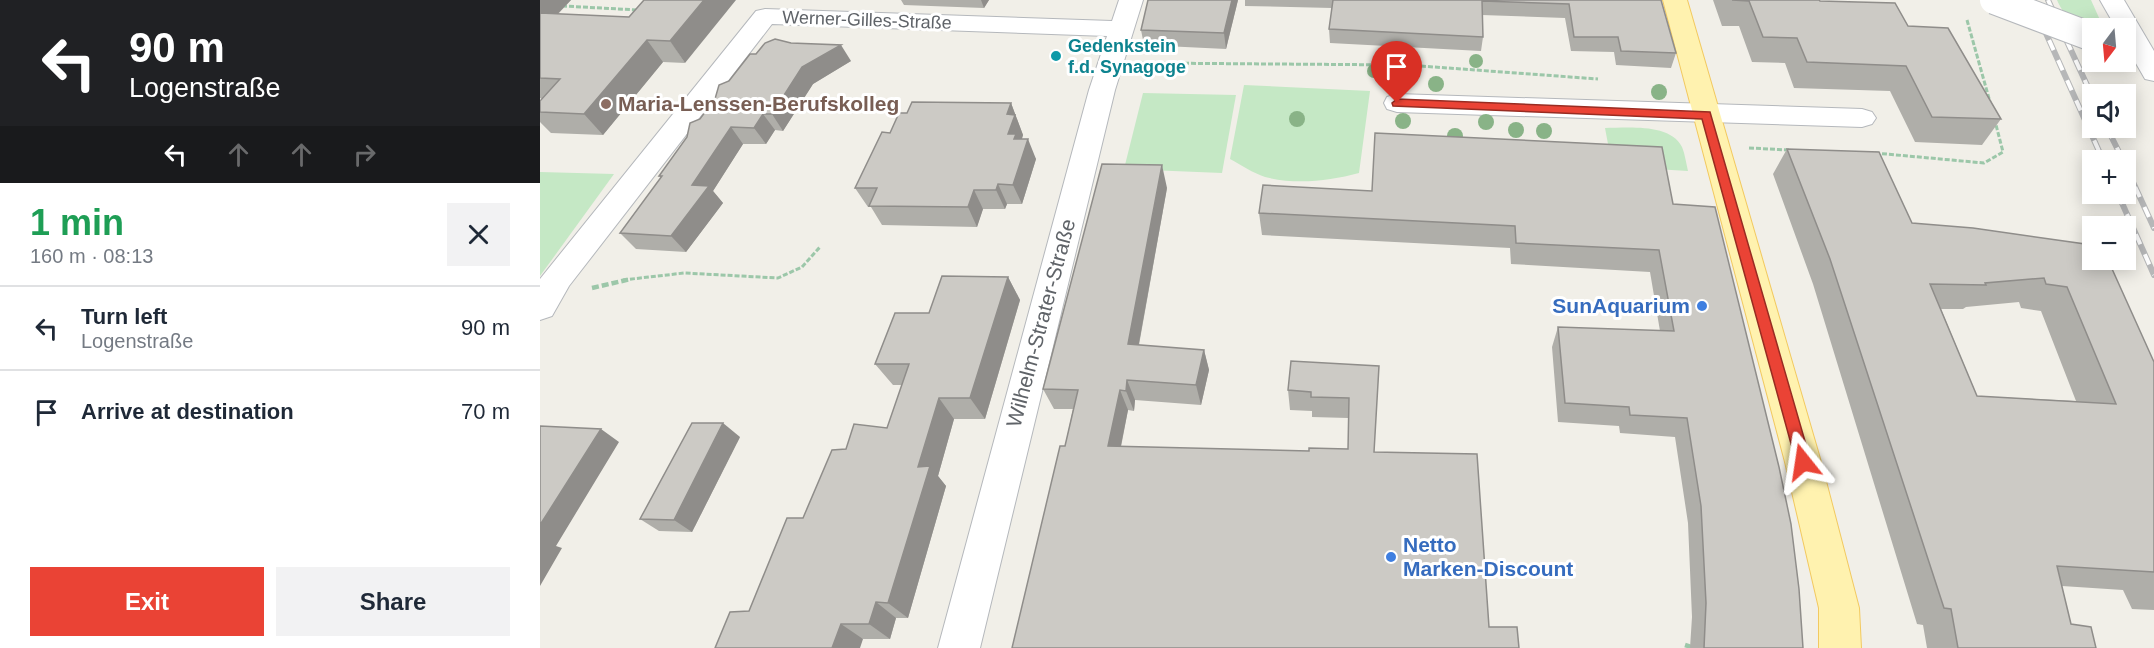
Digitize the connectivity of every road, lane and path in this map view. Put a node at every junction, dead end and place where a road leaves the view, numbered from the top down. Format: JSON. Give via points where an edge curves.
{"nodes":[{"id":1,"x":1675,"y":0,"type":"edge"},
{"id":2,"x":1994,"y":0,"type":"edge"},
{"id":3,"x":2112,"y":0,"type":"edge"},
{"id":4,"x":552,"y":6,"type":"dead end"},
{"id":5,"x":647,"y":10,"type":"edge"},
{"id":6,"x":1127,"y":15,"type":"edge"},
{"id":7,"x":1966,"y":15,"type":"dead end"},
{"id":8,"x":2082,"y":34,"type":"edge"},
{"id":9,"x":2139,"y":43,"type":"edge"},
{"id":10,"x":1112,"y":63,"type":"junction"},
{"id":11,"x":1407,"y":65,"type":"junction"},
{"id":12,"x":2154,"y":73,"type":"edge"},
{"id":13,"x":1607,"y":80,"type":"dead end"},
{"id":14,"x":1397,"y":103,"type":"joint"},
{"id":15,"x":1992,"y":109,"type":"edge"},
{"id":16,"x":1706,"y":115,"type":"junction"},
{"id":17,"x":1862,"y":118,"type":"dead end"},
{"id":18,"x":1995,"y":120,"type":"edge"},
{"id":19,"x":1769,"y":149,"type":"dead end"},
{"id":20,"x":1790,"y":150,"type":"edge"},
{"id":21,"x":1865,"y":152,"type":"edge"},
{"id":22,"x":820,"y":247,"type":"dead end"},
{"id":23,"x":541,"y":305,"type":"edge"},
{"id":24,"x":1684,"y":645,"type":"dead end"},
{"id":25,"x":1691,"y":647,"type":"edge"},
{"id":26,"x":959,"y":648,"type":"edge"},
{"id":27,"x":1840,"y":648,"type":"edge"}],
"edges":[{"from":1,"to":16,"type":"main road"},
{"from":2,"to":8,"type":"street","bridge":true},
{"from":3,"to":9,"type":"street"},
{"from":4,"to":5,"type":"path"},
{"from":6,"to":10,"type":"street","name":"Wilhelm-Strater-Straße"},
{"from":6,"to":23,"type":"street","name":"Werner-Gilles-Straße","via":[[765,16],[558,277]]},
{"from":7,"to":15,"type":"path"},
{"from":9,"to":12,"type":"street"},
{"from":10,"to":11,"type":"path"},
{"from":10,"to":26,"type":"street","name":"Wilhelm-Strater-Straße"},
{"from":11,"to":13,"type":"path"},
{"from":11,"to":14,"type":"path"},
{"from":14,"to":16,"type":"street"},
{"from":16,"to":17,"type":"street"},
{"from":16,"to":27,"type":"main road","via":[[1803,462],[1839,608]]},
{"from":18,"to":21,"type":"path","via":[[2003,152],[1984,163]]},
{"from":19,"to":20,"type":"path"},
{"from":22,"to":23,"type":"path","via":[[804,268],[785,277],[682,272],[639,276]]},
{"from":24,"to":25,"type":"path"}]}
